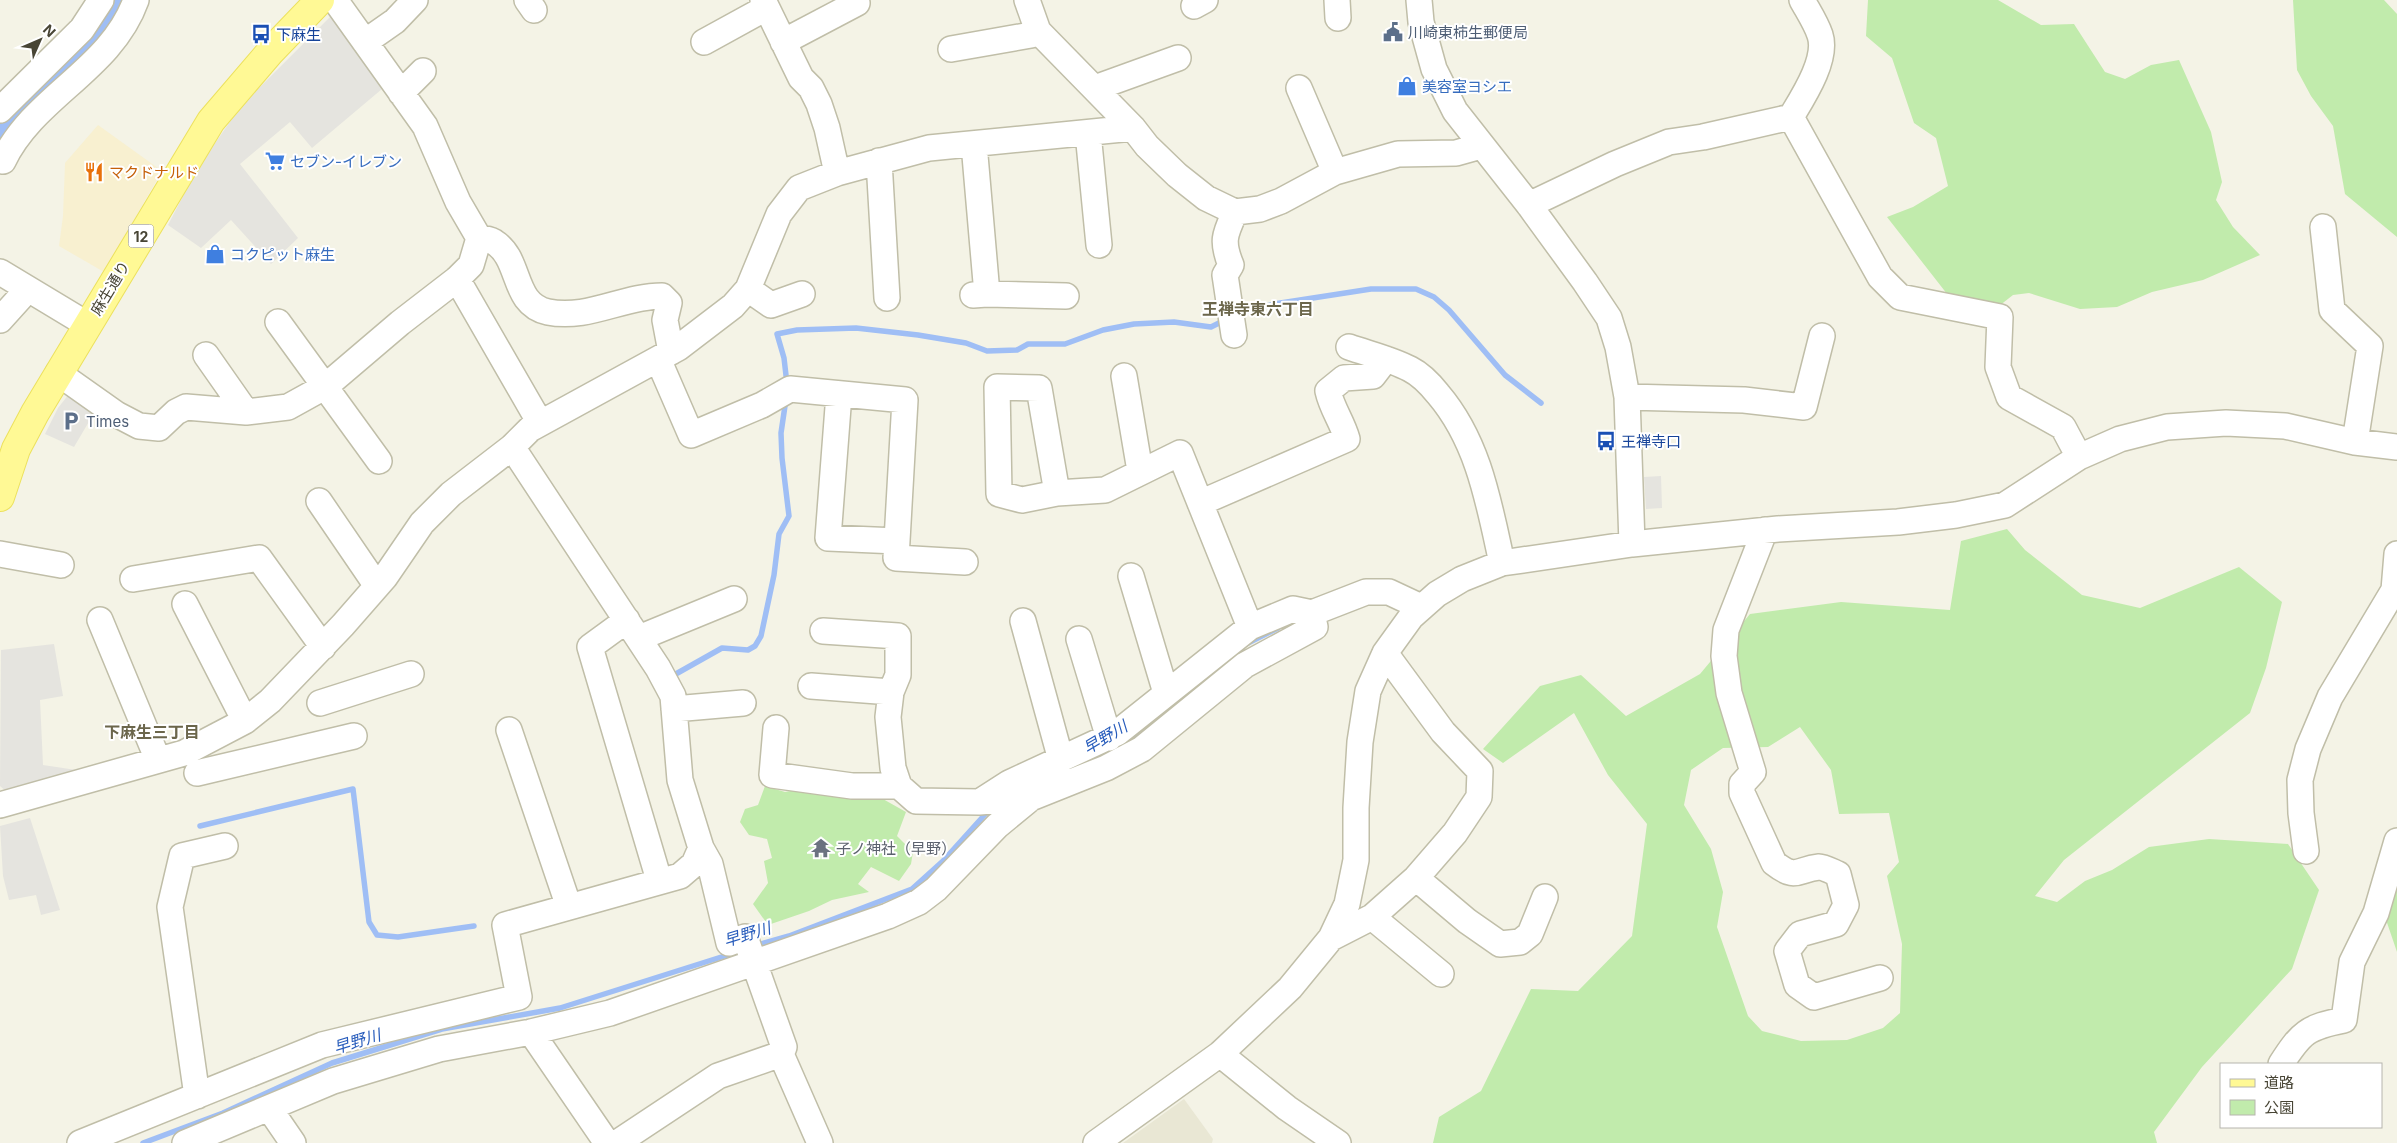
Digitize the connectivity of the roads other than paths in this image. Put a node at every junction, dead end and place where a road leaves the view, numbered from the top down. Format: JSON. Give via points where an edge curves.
{"nodes":[{"id":1,"x":101,"y":0,"type":"edge"},
{"id":2,"x":136,"y":0,"type":"edge"},
{"id":3,"x":320,"y":0,"type":"edge"},
{"id":4,"x":334,"y":0,"type":"edge"},
{"id":5,"x":415,"y":0,"type":"edge"},
{"id":6,"x":1027,"y":0,"type":"edge"},
{"id":7,"x":1419,"y":0,"type":"edge"},
{"id":8,"x":1802,"y":0,"type":"edge"},
{"id":9,"x":857,"y":3,"type":"dead end"},
{"id":10,"x":765,"y":4,"type":"edge"},
{"id":11,"x":1038,"y":31,"type":"junction"},
{"id":12,"x":366,"y":42,"type":"junction"},
{"id":13,"x":704,"y":42,"type":"dead end"},
{"id":14,"x":782,"y":42,"type":"junction"},
{"id":15,"x":951,"y":49,"type":"dead end"},
{"id":16,"x":1178,"y":58,"type":"dead end"},
{"id":17,"x":423,"y":71,"type":"dead end"},
{"id":18,"x":1094,"y":88,"type":"junction"},
{"id":19,"x":1299,"y":88,"type":"dead end"},
{"id":20,"x":401,"y":93,"type":"junction"},
{"id":21,"x":0,"y":110,"type":"edge"},
{"id":22,"x":1791,"y":117,"type":"junction"},
{"id":23,"x":1133,"y":128,"type":"junction"},
{"id":24,"x":1088,"y":134,"type":"junction"},
{"id":25,"x":974,"y":144,"type":"junction"},
{"id":26,"x":1481,"y":146,"type":"junction"},
{"id":27,"x":1,"y":161,"type":"edge"},
{"id":28,"x":879,"y":161,"type":"junction"},
{"id":29,"x":837,"y":172,"type":"junction"},
{"id":30,"x":1335,"y":172,"type":"junction"},
{"id":31,"x":1529,"y":205,"type":"junction"},
{"id":32,"x":1235,"y":212,"type":"junction"},
{"id":33,"x":2323,"y":227,"type":"dead end"},
{"id":34,"x":480,"y":238,"type":"junction"},
{"id":35,"x":1099,"y":245,"type":"dead end"},
{"id":36,"x":0,"y":272,"type":"edge"},
{"id":37,"x":457,"y":279,"type":"junction"},
{"id":38,"x":28,"y":289,"type":"junction"},
{"id":39,"x":748,"y":289,"type":"junction"},
{"id":40,"x":802,"y":294,"type":"dead end"},
{"id":41,"x":1066,"y":296,"type":"dead end"},
{"id":42,"x":887,"y":298,"type":"dead end"},
{"id":43,"x":0,"y":320,"type":"edge"},
{"id":44,"x":278,"y":322,"type":"dead end"},
{"id":45,"x":88,"y":325,"type":"junction"},
{"id":46,"x":1234,"y":335,"type":"dead end"},
{"id":47,"x":1822,"y":336,"type":"dead end"},
{"id":48,"x":1349,"y":347,"type":"dead end"},
{"id":49,"x":206,"y":354,"type":"dead end"},
{"id":50,"x":664,"y":355,"type":"junction"},
{"id":51,"x":1386,"y":359,"type":"junction"},
{"id":52,"x":58,"y":373,"type":"junction"},
{"id":53,"x":1124,"y":376,"type":"dead end"},
{"id":54,"x":326,"y":386,"type":"junction"},
{"id":55,"x":839,"y":394,"type":"junction"},
{"id":56,"x":1627,"y":397,"type":"junction"},
{"id":57,"x":246,"y":412,"type":"junction"},
{"id":58,"x":540,"y":423,"type":"junction"},
{"id":59,"x":2355,"y":442,"type":"junction"},
{"id":60,"x":512,"y":447,"type":"junction"},
{"id":61,"x":2397,"y":447,"type":"edge"},
{"id":62,"x":2079,"y":458,"type":"junction"},
{"id":63,"x":379,"y":461,"type":"dead end"},
{"id":64,"x":1140,"y":471,"type":"junction"},
{"id":65,"x":1057,"y":493,"type":"junction"},
{"id":66,"x":0,"y":497,"type":"edge"},
{"id":67,"x":319,"y":501,"type":"dead end"},
{"id":68,"x":1200,"y":503,"type":"junction"},
{"id":69,"x":1766,"y":530,"type":"junction"},
{"id":70,"x":897,"y":541,"type":"junction"},
{"id":71,"x":1632,"y":544,"type":"junction"},
{"id":72,"x":0,"y":554,"type":"edge"},
{"id":73,"x":2397,"y":554,"type":"edge"},
{"id":74,"x":965,"y":562,"type":"dead end"},
{"id":75,"x":1502,"y":563,"type":"junction"},
{"id":76,"x":61,"y":565,"type":"dead end"},
{"id":77,"x":1131,"y":576,"type":"dead end"},
{"id":78,"x":133,"y":578,"type":"dead end"},
{"id":79,"x":377,"y":586,"type":"junction"},
{"id":80,"x":2395,"y":593,"type":"edge"},
{"id":81,"x":734,"y":599,"type":"dead end"},
{"id":82,"x":185,"y":604,"type":"dead end"},
{"id":83,"x":1421,"y":607,"type":"junction"},
{"id":84,"x":1312,"y":613,"type":"junction"},
{"id":85,"x":100,"y":620,"type":"dead end"},
{"id":86,"x":1023,"y":621,"type":"dead end"},
{"id":87,"x":1250,"y":627,"type":"junction"},
{"id":88,"x":633,"y":629,"type":"junction"},
{"id":89,"x":823,"y":631,"type":"dead end"},
{"id":90,"x":1079,"y":639,"type":"dead end"},
{"id":91,"x":323,"y":647,"type":"junction"},
{"id":92,"x":1385,"y":653,"type":"junction"},
{"id":93,"x":411,"y":674,"type":"dead end"},
{"id":94,"x":296,"y":675,"type":"junction"},
{"id":95,"x":811,"y":686,"type":"dead end"},
{"id":96,"x":891,"y":692,"type":"junction"},
{"id":97,"x":1166,"y":693,"type":"junction"},
{"id":98,"x":320,"y":703,"type":"junction"},
{"id":99,"x":743,"y":703,"type":"dead end"},
{"id":100,"x":674,"y":709,"type":"junction"},
{"id":101,"x":246,"y":720,"type":"junction"},
{"id":102,"x":776,"y":728,"type":"dead end"},
{"id":103,"x":510,"y":730,"type":"dead end"},
{"id":104,"x":354,"y":736,"type":"dead end"},
{"id":105,"x":1109,"y":738,"type":"junction"},
{"id":106,"x":329,"y":742,"type":"junction"},
{"id":107,"x":158,"y":760,"type":"junction"},
{"id":108,"x":1061,"y":760,"type":"junction"},
{"id":109,"x":197,"y":773,"type":"dead end"},
{"id":110,"x":899,"y":786,"type":"junction"},
{"id":111,"x":1023,"y":799,"type":"junction"},
{"id":112,"x":982,"y":802,"type":"junction"},
{"id":113,"x":0,"y":805,"type":"edge"},
{"id":114,"x":2397,"y":842,"type":"edge"},
{"id":115,"x":225,"y":846,"type":"dead end"},
{"id":116,"x":701,"y":848,"type":"junction"},
{"id":117,"x":2306,"y":851,"type":"dead end"},
{"id":118,"x":1416,"y":878,"type":"junction"},
{"id":119,"x":659,"y":880,"type":"junction"},
{"id":120,"x":1545,"y":897,"type":"dead end"},
{"id":121,"x":569,"y":907,"type":"junction"},
{"id":122,"x":1372,"y":917,"type":"junction"},
{"id":123,"x":1331,"y":938,"type":"junction"},
{"id":124,"x":751,"y":953,"type":"junction"},
{"id":125,"x":1442,"y":973,"type":"dead end"},
{"id":126,"x":1867,"y":988,"type":"dead end"},
{"id":127,"x":531,"y":1032,"type":"junction"},
{"id":128,"x":781,"y":1054,"type":"junction"},
{"id":129,"x":1220,"y":1054,"type":"junction"},
{"id":130,"x":2282,"y":1063,"type":"edge"},
{"id":131,"x":197,"y":1096,"type":"junction"},
{"id":132,"x":269,"y":1108,"type":"junction"},
{"id":133,"x":80,"y":1143,"type":"edge"},
{"id":134,"x":185,"y":1143,"type":"edge"},
{"id":135,"x":293,"y":1143,"type":"edge"},
{"id":136,"x":607,"y":1143,"type":"edge"},
{"id":137,"x":618,"y":1143,"type":"edge"},
{"id":138,"x":820,"y":1143,"type":"edge"},
{"id":139,"x":1096,"y":1143,"type":"edge"},
{"id":140,"x":1338,"y":1143,"type":"edge"}],
"edges":[{"from":1,"to":21,"type":"street","via":[[82,29]]},
{"from":2,"to":27,"type":"street","via":[[130,17],[109,49],[30,122]]},
{"from":3,"to":45,"type":"main road","name":"麻生通り","number":"12","via":[[211,121]]},
{"from":4,"to":12,"type":"street"},
{"from":5,"to":12,"type":"street","via":[[395,21]]},
{"from":6,"to":11,"type":"street"},
{"from":7,"to":26,"type":"street","via":[[1421,22],[1434,69],[1455,111]]},
{"from":8,"to":22,"type":"street","via":[[1821,36],[1819,61]]},
{"from":9,"to":14,"type":"street"},
{"from":10,"to":13,"type":"street"},
{"from":10,"to":14,"type":"street"},
{"from":11,"to":15,"type":"street"},
{"from":11,"to":18,"type":"street"},
{"from":12,"to":20,"type":"street"},
{"from":14,"to":29,"type":"street","via":[[800,78],[811,88],[819,104]]},
{"from":16,"to":18,"type":"street"},
{"from":17,"to":20,"type":"street"},
{"from":18,"to":23,"type":"street"},
{"from":19,"to":30,"type":"street"},
{"from":20,"to":34,"type":"street","via":[[425,126],[458,202]]},
{"from":22,"to":31,"type":"street","via":[[1670,142]]},
{"from":22,"to":62,"type":"street","via":[[1880,277],[1900,296],[2000,317],[1998,367],[2009,397],[2062,427]]},
{"from":23,"to":24,"type":"street"},
{"from":23,"to":32,"type":"street","via":[[1177,175],[1206,198]]},
{"from":24,"to":25,"type":"street"},
{"from":24,"to":35,"type":"street","via":[[1087,216]]},
{"from":25,"to":28,"type":"street","via":[[928,148]]},
{"from":25,"to":41,"type":"street","via":[[980,295]]},
{"from":26,"to":30,"type":"street","via":[[1456,153],[1398,154]]},
{"from":26,"to":31,"type":"street"},
{"from":28,"to":29,"type":"street"},
{"from":28,"to":42,"type":"street"},
{"from":29,"to":39,"type":"street","via":[[799,188],[779,214]]},
{"from":30,"to":32,"type":"street","via":[[1281,201],[1260,209]]},
{"from":31,"to":56,"type":"street","via":[[1609,318]]},
{"from":32,"to":46,"type":"street","via":[[1224,236],[1231,265],[1225,275]]},
{"from":33,"to":59,"type":"street","via":[[2332,310],[2370,346]]},
{"from":34,"to":37,"type":"street","via":[[471,265]]},
{"from":34,"to":50,"type":"street","via":[[494,242],[511,260],[520,291],[530,302],[547,312],[588,313],[644,296],[662,296],[668,303]]},
{"from":36,"to":38,"type":"street"},
{"from":37,"to":54,"type":"street"},
{"from":37,"to":58,"type":"street"},
{"from":38,"to":43,"type":"street"},
{"from":38,"to":45,"type":"street"},
{"from":39,"to":40,"type":"street","via":[[771,305]]},
{"from":39,"to":50,"type":"street","via":[[732,306]]},
{"from":44,"to":54,"type":"street"},
{"from":45,"to":52,"type":"main road","name":"麻生通り","number":"12"},
{"from":47,"to":56,"type":"street","via":[[1804,407],[1744,400]]},
{"from":48,"to":51,"type":"street"},
{"from":49,"to":57,"type":"street"},
{"from":50,"to":55,"type":"street","via":[[691,435],[790,390]]},
{"from":50,"to":58,"type":"street"},
{"from":51,"to":68,"type":"street","via":[[1373,376],[1344,378],[1328,391],[1332,408],[1347,439]]},
{"from":51,"to":75,"type":"street","via":[[1411,369],[1427,381],[1466,432],[1484,482]]},
{"from":52,"to":57,"type":"street","via":[[116,414],[139,426],[159,428],[186,407]]},
{"from":52,"to":66,"type":"main road","name":"麻生通り","number":"12","via":[[16,449]]},
{"from":53,"to":64,"type":"street"},
{"from":54,"to":57,"type":"street","via":[[288,407]]},
{"from":54,"to":63,"type":"street"},
{"from":55,"to":70,"type":"street","via":[[906,400]]},
{"from":55,"to":70,"type":"street","via":[[828,538]]},
{"from":56,"to":71,"type":"street"},
{"from":58,"to":60,"type":"street","via":[[530,428]]},
{"from":59,"to":61,"type":"street"},
{"from":59,"to":62,"type":"street","via":[[2285,426],[2226,423],[2167,426],[2120,439]]},
{"from":60,"to":79,"type":"street","via":[[451,494],[428,518]]},
{"from":60,"to":88,"type":"street"},
{"from":62,"to":69,"type":"street","via":[[2005,505],[1956,516]]},
{"from":64,"to":65,"type":"street","via":[[1105,490]]},
{"from":64,"to":68,"type":"street","via":[[1180,453]]},
{"from":65,"to":65,"type":"street","via":[[1022,500],[999,494],[997,388],[1039,388]]},
{"from":67,"to":79,"type":"street"},
{"from":68,"to":87,"type":"street"},
{"from":69,"to":71,"type":"street"},
{"from":69,"to":126,"type":"street","via":[[1726,630],[1724,656],[1729,693],[1752,772],[1742,784],[1742,794],[1774,863],[1782,870],[1799,874],[1820,867],[1838,874],[1846,905],[1836,924],[1800,934],[1787,951],[1797,985],[1814,997]]},
{"from":70,"to":74,"type":"street","via":[[896,558]]},
{"from":71,"to":75,"type":"street"},
{"from":72,"to":76,"type":"street"},
{"from":73,"to":80,"type":"street"},
{"from":75,"to":83,"type":"street","via":[[1462,579]]},
{"from":77,"to":97,"type":"street"},
{"from":78,"to":91,"type":"street","via":[[259,558]]},
{"from":79,"to":91,"type":"street"},
{"from":80,"to":117,"type":"street","via":[[2330,697],[2308,749],[2300,780]]},
{"from":81,"to":88,"type":"street","via":[[712,619]]},
{"from":82,"to":101,"type":"street"},
{"from":83,"to":84,"type":"street","via":[[1389,592],[1366,592]]},
{"from":83,"to":92,"type":"street"},
{"from":84,"to":87,"type":"street","via":[[1293,609]]},
{"from":84,"to":111,"type":"street","via":[[1315,627],[1245,665],[1142,749],[1106,768]]},
{"from":85,"to":107,"type":"street"},
{"from":86,"to":108,"type":"street","via":[[1026,666]]},
{"from":87,"to":97,"type":"street"},
{"from":88,"to":100,"type":"street","via":[[673,696]]},
{"from":88,"to":119,"type":"street","via":[[590,646]]},
{"from":89,"to":96,"type":"street","via":[[898,636],[898,674]]},
{"from":90,"to":105,"type":"street"},
{"from":91,"to":94,"type":"street"},
{"from":92,"to":118,"type":"street","via":[[1443,732],[1480,771],[1479,797],[1455,833]]},
{"from":92,"to":123,"type":"street","via":[[1368,691],[1360,742],[1353,881],[1347,904]]},
{"from":93,"to":98,"type":"street"},
{"from":94,"to":98,"type":"street"},
{"from":94,"to":101,"type":"street"},
{"from":95,"to":96,"type":"street"},
{"from":96,"to":110,"type":"street","via":[[888,717],[893,768]]},
{"from":97,"to":105,"type":"street"},
{"from":98,"to":106,"type":"street"},
{"from":99,"to":100,"type":"street"},
{"from":100,"to":116,"type":"street","via":[[680,780]]},
{"from":101,"to":107,"type":"street","via":[[184,753]]},
{"from":102,"to":110,"type":"street","via":[[772,775],[852,786]]},
{"from":103,"to":121,"type":"street"},
{"from":104,"to":106,"type":"street"},
{"from":105,"to":108,"type":"street"},
{"from":106,"to":109,"type":"street"},
{"from":107,"to":113,"type":"street"},
{"from":108,"to":112,"type":"street","via":[[1009,783]]},
{"from":110,"to":112,"type":"street","via":[[916,802]]},
{"from":111,"to":112,"type":"street"},
{"from":111,"to":124,"type":"street","via":[[936,889],[919,902],[888,916]]},
{"from":114,"to":130,"type":"street","via":[[2376,913],[2352,962],[2344,1020],[2310,1028]]},
{"from":115,"to":131,"type":"street","via":[[182,856],[170,907]]},
{"from":116,"to":119,"type":"street","via":[[694,864],[680,876]]},
{"from":116,"to":124,"type":"street","via":[[710,864],[729,943],[745,937]]},
{"from":118,"to":120,"type":"street","via":[[1500,944],[1520,942],[1530,934]]},
{"from":118,"to":122,"type":"street"},
{"from":119,"to":121,"type":"street"},
{"from":121,"to":131,"type":"street","via":[[505,925],[519,997],[322,1045]]},
{"from":122,"to":123,"type":"street"},
{"from":122,"to":125,"type":"street"},
{"from":123,"to":129,"type":"street","via":[[1290,988]]},
{"from":124,"to":127,"type":"street","via":[[610,1013]]},
{"from":124,"to":128,"type":"street","via":[[784,1047]]},
{"from":127,"to":132,"type":"street","via":[[438,1049],[333,1081]]},
{"from":127,"to":136,"type":"street"},
{"from":128,"to":137,"type":"street","via":[[718,1076]]},
{"from":128,"to":138,"type":"street"},
{"from":129,"to":139,"type":"street"},
{"from":129,"to":140,"type":"street","via":[[1287,1108]]},
{"from":131,"to":133,"type":"street"},
{"from":132,"to":134,"type":"street"},
{"from":132,"to":135,"type":"street"}]}
